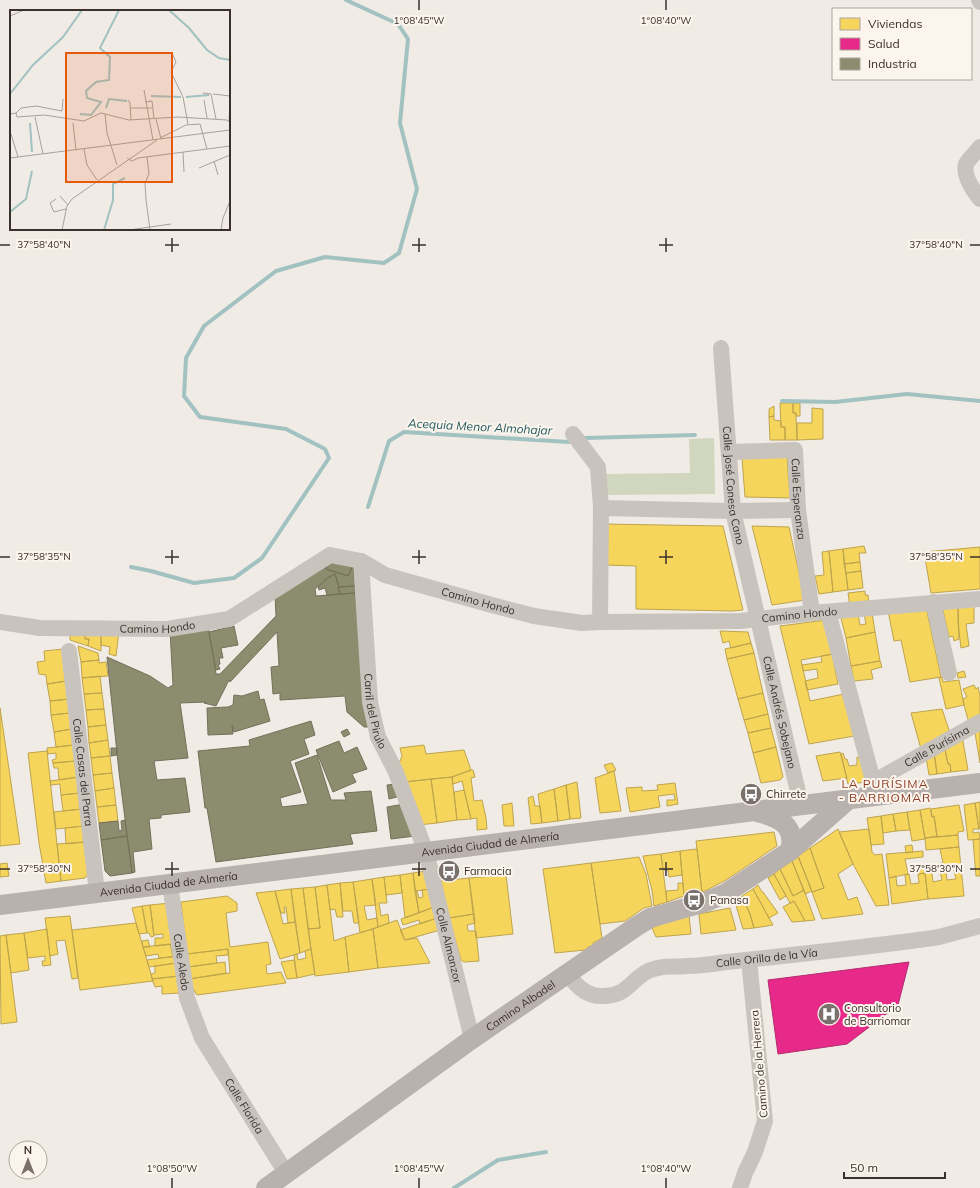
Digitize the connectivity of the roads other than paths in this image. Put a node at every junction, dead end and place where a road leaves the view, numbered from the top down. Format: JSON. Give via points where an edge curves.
{"nodes":[{"id":1,"x":980,"y":147,"type":"edge"},
{"id":2,"x":980,"y":199,"type":"edge"},
{"id":3,"x":721,"y":348,"type":"dead end"},
{"id":4,"x":574,"y":434,"type":"dead end"},
{"id":5,"x":729,"y":452,"type":"junction"},
{"id":6,"x":601,"y":508,"type":"junction"},
{"id":7,"x":798,"y":510,"type":"junction"},
{"id":8,"x":733,"y":511,"type":"junction"},
{"id":9,"x":361,"y":561,"type":"junction"},
{"id":10,"x":980,"y":599,"type":"edge"},
{"id":11,"x":933,"y":602,"type":"junction"},
{"id":12,"x":820,"y":612,"type":"junction"},
{"id":13,"x":758,"y":620,"type":"junction"},
{"id":14,"x":0,"y":622,"type":"edge"},
{"id":15,"x":600,"y":622,"type":"junction"},
{"id":16,"x":69,"y":651,"type":"dead end"},
{"id":17,"x":949,"y":673,"type":"dead end"},
{"id":18,"x":980,"y":722,"type":"edge"},
{"id":19,"x":980,"y":783,"type":"edge"},
{"id":20,"x":875,"y":789,"type":"junction"},
{"id":21,"x":849,"y":799,"type":"junction"},
{"id":22,"x":801,"y":805,"type":"junction"},
{"id":23,"x":753,"y":811,"type":"junction"},
{"id":24,"x":714,"y":816,"type":"junction"},
{"id":25,"x":790,"y":851,"type":"junction"},
{"id":26,"x":426,"y":852,"type":"junction"},
{"id":27,"x":170,"y":884,"type":"junction"},
{"id":28,"x":97,"y":893,"type":"junction"},
{"id":29,"x":0,"y":905,"type":"edge"},
{"id":30,"x":980,"y":926,"type":"edge"},
{"id":31,"x":749,"y":960,"type":"junction"},
{"id":32,"x":568,"y":974,"type":"junction"},
{"id":33,"x":202,"y":1038,"type":"joint"},
{"id":34,"x":472,"y":1039,"type":"junction"},
{"id":35,"x":286,"y":1173,"type":"junction"},
{"id":36,"x":266,"y":1188,"type":"edge"},
{"id":37,"x":740,"y":1188,"type":"edge"}],
"edges":[{"from":1,"to":2,"type":"street","via":[[966,164],[972,189]]},
{"from":3,"to":5,"type":"street","name":"Calle José Conesa Cano"},
{"from":4,"to":6,"type":"street","via":[[598,467]]},
{"from":5,"to":7,"type":"street","name":"Calle Esperanza","via":[[795,450]]},
{"from":5,"to":8,"type":"street","name":"Calle José Conesa Cano"},
{"from":6,"to":8,"type":"street"},
{"from":6,"to":15,"type":"street"},
{"from":7,"to":8,"type":"street"},
{"from":7,"to":12,"type":"street","name":"Calle Esperanza"},
{"from":8,"to":13,"type":"street","name":"Calle José Conesa Cano"},
{"from":9,"to":14,"type":"street","name":"Camino Hondo","via":[[330,555],[229,619],[167,629],[40,628]]},
{"from":9,"to":15,"type":"street","name":"Camino Hondo","via":[[385,575],[534,616],[582,623]]},
{"from":9,"to":26,"type":"street","name":"Carril del Pirulo","via":[[370,702],[374,723]]},
{"from":10,"to":11,"type":"street","name":"Camino Hondo"},
{"from":11,"to":12,"type":"street","name":"Camino Hondo"},
{"from":11,"to":17,"type":"street"},
{"from":12,"to":13,"type":"street","name":"Camino Hondo"},
{"from":12,"to":20,"type":"street","name":"Calle Esperanza"},
{"from":13,"to":15,"type":"street","name":"Camino Hondo"},
{"from":13,"to":22,"type":"street","name":"Calle Andrés Sobejano"},
{"from":16,"to":28,"type":"street","name":"Calle Casas del Parra"},
{"from":18,"to":20,"type":"street","name":"Calle Purísima"},
{"from":19,"to":20,"type":"main road","name":"Avenida Ciudad de Almería"},
{"from":20,"to":21,"type":"main road","name":"Avenida Ciudad de Almería"},
{"from":21,"to":22,"type":"main road","name":"Avenida Ciudad de Almería"},
{"from":21,"to":25,"type":"main road","name":"Camino Albadel"},
{"from":22,"to":23,"type":"main road","name":"Avenida Ciudad de Almería"},
{"from":22,"to":24,"type":"main road","via":[[777,795],[712,802]]},
{"from":23,"to":24,"type":"main road","name":"Avenida Ciudad de Almería"},
{"from":23,"to":25,"type":"main road","via":[[768,814],[789,828],[792,840]]},
{"from":24,"to":26,"type":"main road","name":"Avenida Ciudad de Almería"},
{"from":25,"to":32,"type":"main road","name":"Camino Albadel","via":[[716,898],[644,921]]},
{"from":26,"to":27,"type":"main road","name":"Avenida Ciudad de Almería"},
{"from":26,"to":34,"type":"street","name":"Calle Almanzor"},
{"from":27,"to":28,"type":"main road","name":"Avenida Ciudad de Almería"},
{"from":27,"to":33,"type":"street","name":"Calle Aledo","via":[[187,998]]},
{"from":28,"to":29,"type":"main road","name":"Avenida Ciudad de Almería"},
{"from":30,"to":31,"type":"street","name":"Calle Orilla de la Vía","via":[[926,939]]},
{"from":31,"to":32,"type":"street","name":"Calle Orilla de la Vía","via":[[656,969],[619,994],[610,996],[590,995]]},
{"from":31,"to":37,"type":"street","name":"Camino de la Herrera","via":[[765,1121],[756,1152]]},
{"from":32,"to":34,"type":"main road","name":"Camino Albadel"},
{"from":33,"to":35,"type":"street","name":"Calle Florida"},
{"from":34,"to":35,"type":"main road","name":"Camino Albadel"},
{"from":35,"to":36,"type":"main road","name":"Camino Albadel"}]}
